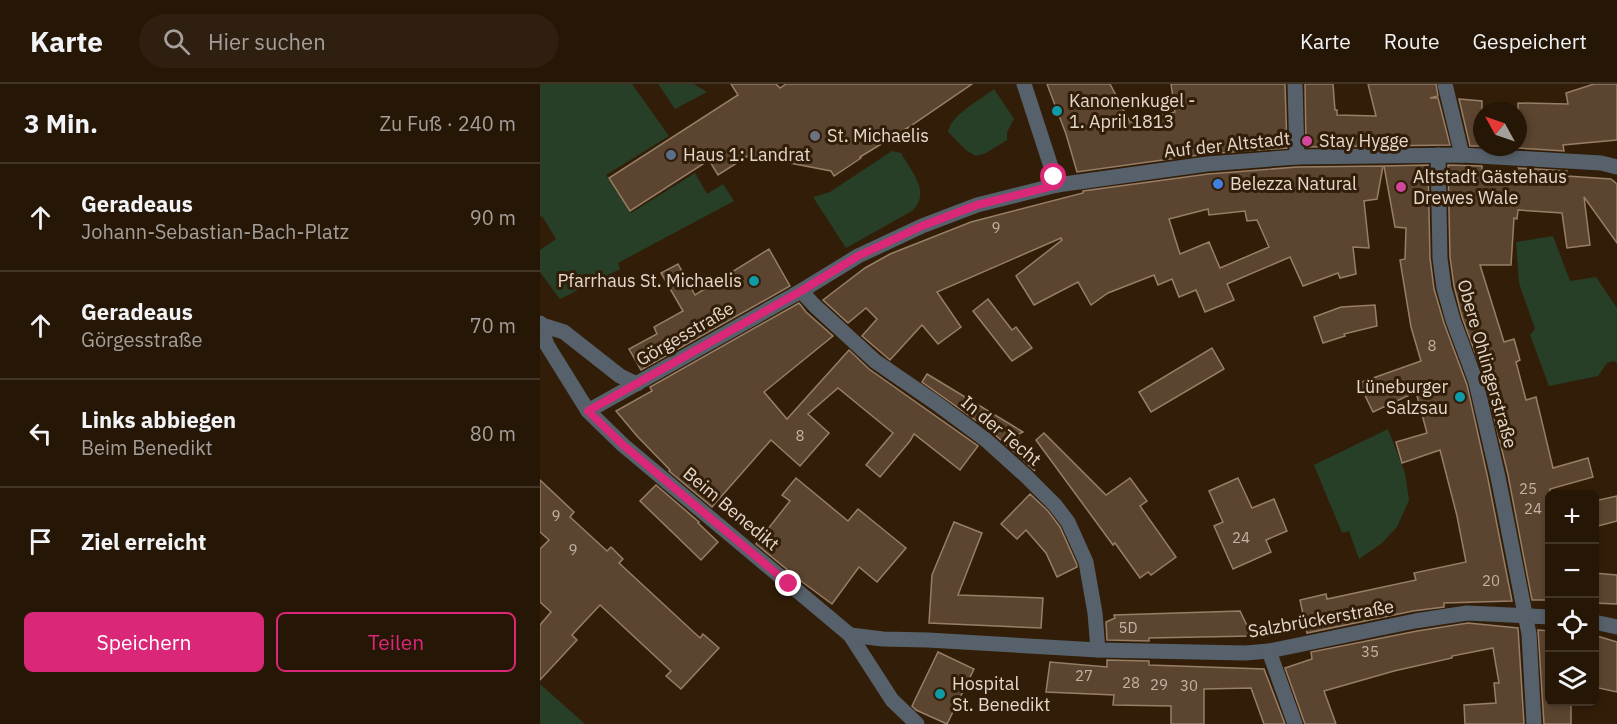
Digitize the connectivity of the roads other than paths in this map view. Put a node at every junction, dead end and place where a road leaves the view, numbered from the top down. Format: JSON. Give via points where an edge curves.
{"nodes":[{"id":1,"x":1024,"y":84,"type":"edge"},
{"id":2,"x":1295,"y":84,"type":"edge"},
{"id":3,"x":1445,"y":84,"type":"edge"},
{"id":4,"x":1438,"y":155,"type":"junction"},
{"id":5,"x":1462,"y":155,"type":"junction"},
{"id":6,"x":1297,"y":156,"type":"junction"},
{"id":7,"x":1617,"y":167,"type":"edge"},
{"id":8,"x":1057,"y":185,"type":"junction"},
{"id":9,"x":801,"y":291,"type":"junction"},
{"id":10,"x":541,"y":324,"type":"edge"},
{"id":11,"x":637,"y":384,"type":"junction"},
{"id":12,"x":588,"y":411,"type":"junction"},
{"id":13,"x":1526,"y":616,"type":"junction"},
{"id":14,"x":1545,"y":617,"type":"edge"},
{"id":15,"x":1599,"y":623,"type":"edge"},
{"id":16,"x":1617,"y":627,"type":"edge"},
{"id":17,"x":850,"y":635,"type":"junction"},
{"id":18,"x":1098,"y":650,"type":"junction"},
{"id":19,"x":1269,"y":651,"type":"junction"},
{"id":20,"x":917,"y":724,"type":"edge"},
{"id":21,"x":1295,"y":724,"type":"edge"},
{"id":22,"x":1534,"y":724,"type":"edge"}],
"edges":[{"from":1,"to":8,"type":"street"},
{"from":2,"to":6,"type":"street"},
{"from":3,"to":5,"type":"street"},
{"from":4,"to":5,"type":"street","name":"Auf der Altstadt"},
{"from":4,"to":6,"type":"street","name":"Auf der Altstadt"},
{"from":4,"to":13,"type":"street","name":"Obere Ohlingerstraße","via":[[1444,288],[1476,382]]},
{"from":5,"to":7,"type":"street","name":"Auf der Altstadt"},
{"from":6,"to":8,"type":"street","name":"Auf der Altstadt"},
{"from":8,"to":9,"type":"street","name":"Auf der Altstadt","via":[[977,205],[922,226],[858,256]]},
{"from":9,"to":11,"type":"street","name":"Görgesstraße"},
{"from":9,"to":18,"type":"street","name":"In der Techt","via":[[875,361],[986,440],[1055,505],[1068,522],[1086,562]]},
{"from":10,"to":11,"type":"street","via":[[564,332],[620,376]]},
{"from":10,"to":12,"type":"street","name":"Beim Benedikt","via":[[547,345]]},
{"from":11,"to":12,"type":"street","name":"Görgesstraße"},
{"from":12,"to":17,"type":"street","name":"Beim Benedikt","via":[[623,445]]},
{"from":13,"to":14,"type":"street","name":"Salzbrückerstraße"},
{"from":13,"to":19,"type":"street","name":"Salzbrückerstraße","via":[[1467,613]]},
{"from":13,"to":22,"type":"street","name":"Obere Ohlingerstraße"},
{"from":15,"to":16,"type":"street"},
{"from":17,"to":18,"type":"street"},
{"from":17,"to":20,"type":"street","name":"Beim Benedikt","via":[[892,700]]},
{"from":18,"to":19,"type":"street","name":"Salzbrückerstraße"},
{"from":19,"to":21,"type":"street"}]}
